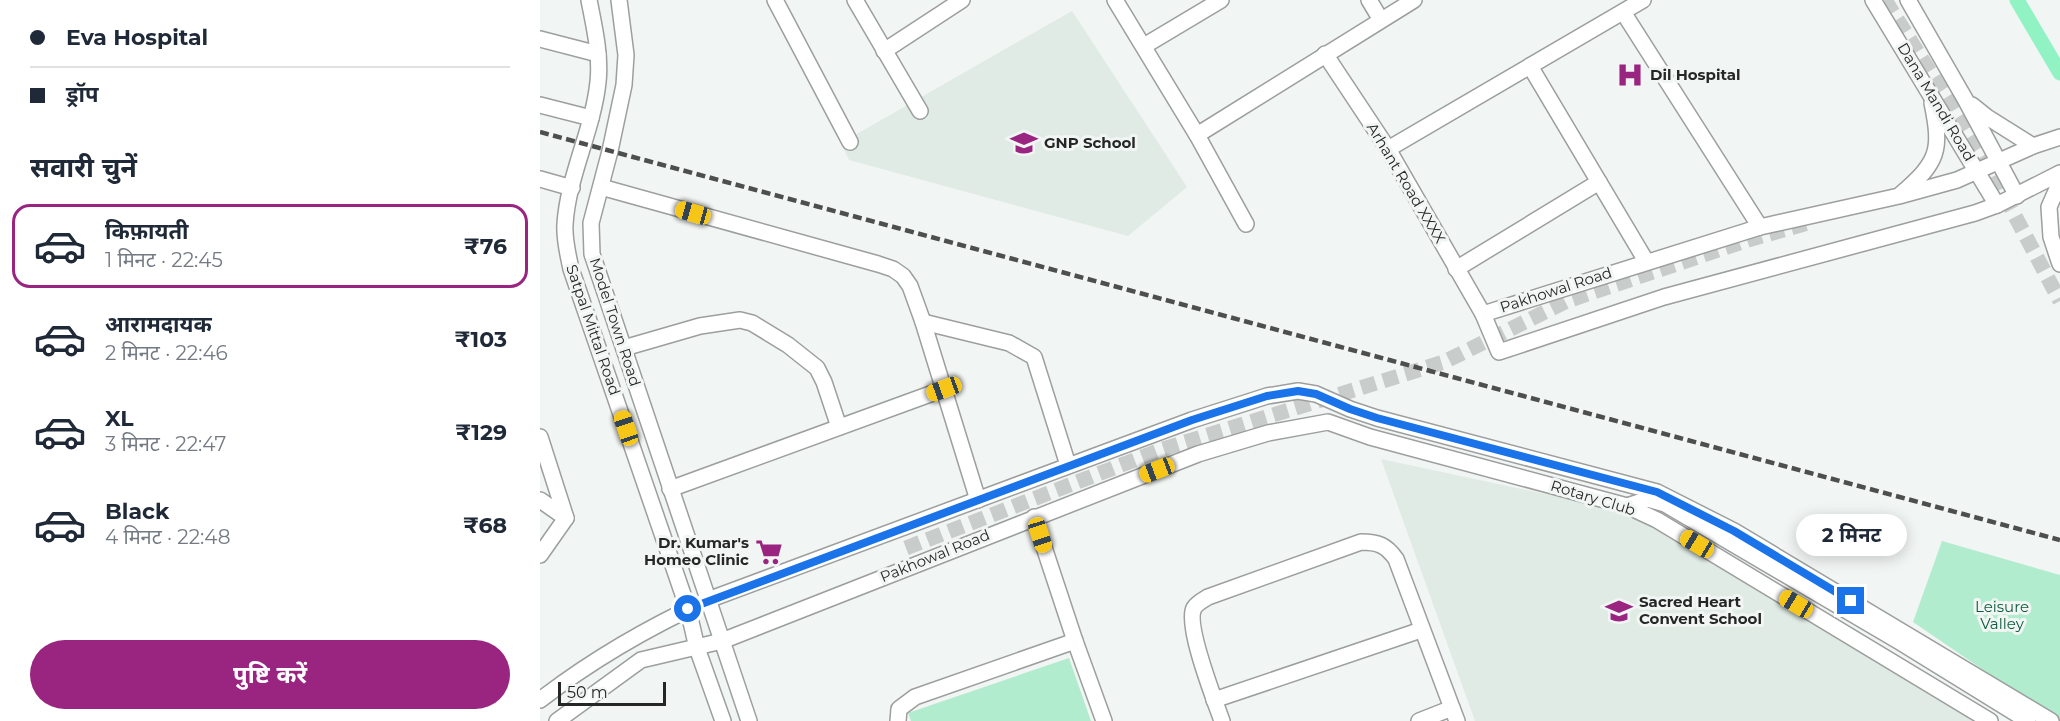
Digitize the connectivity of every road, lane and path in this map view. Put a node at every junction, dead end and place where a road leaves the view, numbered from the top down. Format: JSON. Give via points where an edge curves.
{"nodes":[{"id":1,"x":589,"y":0,"type":"edge"},
{"id":2,"x":619,"y":0,"type":"edge"},
{"id":3,"x":776,"y":0,"type":"edge"},
{"id":4,"x":855,"y":0,"type":"edge"},
{"id":5,"x":962,"y":0,"type":"edge"},
{"id":6,"x":1115,"y":0,"type":"edge"},
{"id":7,"x":1221,"y":0,"type":"edge"},
{"id":8,"x":1370,"y":0,"type":"edge"},
{"id":9,"x":1414,"y":0,"type":"edge"},
{"id":10,"x":1643,"y":0,"type":"edge"},
{"id":11,"x":1873,"y":0,"type":"edge"},
{"id":12,"x":1908,"y":0,"type":"edge"},
{"id":13,"x":1623,"y":12,"type":"junction"},
{"id":14,"x":1381,"y":20,"type":"junction"},
{"id":15,"x":540,"y":39,"type":"edge"},
{"id":16,"x":1144,"y":46,"type":"junction"},
{"id":17,"x":884,"y":51,"type":"junction"},
{"id":18,"x":598,"y":54,"type":"junction"},
{"id":19,"x":1325,"y":54,"type":"junction"},
{"id":20,"x":1530,"y":66,"type":"junction"},
{"id":21,"x":1929,"y":91,"type":"junction"},
{"id":22,"x":1965,"y":99,"type":"junction"},
{"id":23,"x":540,"y":105,"type":"edge"},
{"id":24,"x":920,"y":111,"type":"dead end"},
{"id":25,"x":591,"y":118,"type":"junction"},
{"id":26,"x":1197,"y":135,"type":"junction"},
{"id":27,"x":2060,"y":137,"type":"edge"},
{"id":28,"x":850,"y":142,"type":"dead end"},
{"id":29,"x":2033,"y":146,"type":"junction"},
{"id":30,"x":1388,"y":149,"type":"junction"},
{"id":31,"x":1998,"y":162,"type":"junction"},
{"id":32,"x":1978,"y":171,"type":"junction"},
{"id":33,"x":2060,"y":173,"type":"edge"},
{"id":34,"x":540,"y":179,"type":"edge"},
{"id":35,"x":1599,"y":182,"type":"junction"},
{"id":36,"x":2060,"y":182,"type":"edge"},
{"id":37,"x":1986,"y":185,"type":"junction"},
{"id":38,"x":601,"y":187,"type":"junction"},
{"id":39,"x":572,"y":188,"type":"junction"},
{"id":40,"x":1925,"y":195,"type":"dead end"},
{"id":41,"x":1899,"y":196,"type":"junction"},
{"id":42,"x":2017,"y":196,"type":"junction"},
{"id":43,"x":1997,"y":206,"type":"junction"},
{"id":44,"x":1246,"y":224,"type":"dead end"},
{"id":45,"x":1760,"y":227,"type":"junction"},
{"id":46,"x":1646,"y":261,"type":"junction"},
{"id":47,"x":2060,"y":264,"type":"edge"},
{"id":48,"x":1456,"y":269,"type":"junction"},
{"id":49,"x":1482,"y":314,"type":"junction"},
{"id":50,"x":923,"y":322,"type":"junction"},
{"id":51,"x":624,"y":348,"type":"junction"},
{"id":52,"x":944,"y":389,"type":"junction"},
{"id":53,"x":1377,"y":418,"type":"junction"},
{"id":54,"x":1328,"y":422,"type":"joint"},
{"id":55,"x":839,"y":427,"type":"junction"},
{"id":56,"x":540,"y":437,"type":"edge"},
{"id":57,"x":1370,"y":437,"type":"junction"},
{"id":58,"x":1068,"y":465,"type":"junction"},
{"id":59,"x":670,"y":489,"type":"junction"},
{"id":60,"x":540,"y":500,"type":"edge"},
{"id":61,"x":978,"y":500,"type":"junction"},
{"id":62,"x":1627,"y":506,"type":"junction"},
{"id":63,"x":1034,"y":517,"type":"junction"},
{"id":64,"x":566,"y":518,"type":"junction"},
{"id":65,"x":540,"y":555,"type":"edge"},
{"id":66,"x":708,"y":600,"type":"junction"},
{"id":67,"x":688,"y":609,"type":"junction"},
{"id":68,"x":1421,"y":630,"type":"junction"},
{"id":69,"x":722,"y":640,"type":"junction"},
{"id":70,"x":1075,"y":641,"type":"junction"},
{"id":71,"x":698,"y":648,"type":"junction"},
{"id":72,"x":540,"y":700,"type":"edge"},
{"id":73,"x":1214,"y":700,"type":"junction"},
{"id":74,"x":1454,"y":715,"type":"edge"},
{"id":75,"x":557,"y":721,"type":"edge"},
{"id":76,"x":723,"y":721,"type":"edge"},
{"id":77,"x":749,"y":721,"type":"edge"},
{"id":78,"x":898,"y":721,"type":"edge"},
{"id":79,"x":1104,"y":721,"type":"edge"},
{"id":80,"x":1222,"y":721,"type":"edge"},
{"id":81,"x":1419,"y":721,"type":"edge"},
{"id":82,"x":1990,"y":721,"type":"edge"},
{"id":83,"x":2028,"y":721,"type":"edge"},
{"id":84,"x":2051,"y":721,"type":"edge"}],
"edges":[{"from":1,"to":18,"type":"street","name":"Satpal Mittal Road"},
{"from":2,"to":38,"type":"street","name":"Model Town Road","via":[[626,54],[624,85]]},
{"from":3,"to":28,"type":"street"},
{"from":4,"to":17,"type":"street"},
{"from":5,"to":17,"type":"street"},
{"from":6,"to":16,"type":"street"},
{"from":7,"to":16,"type":"street"},
{"from":8,"to":14,"type":"street"},
{"from":9,"to":14,"type":"street"},
{"from":10,"to":13,"type":"street"},
{"from":11,"to":21,"type":"street","name":"Dana Mandi Road"},
{"from":12,"to":22,"type":"street"},
{"from":13,"to":20,"type":"street"},
{"from":13,"to":45,"type":"street"},
{"from":14,"to":19,"type":"street"},
{"from":15,"to":18,"type":"street"},
{"from":16,"to":26,"type":"street"},
{"from":17,"to":24,"type":"street"},
{"from":18,"to":25,"type":"street","name":"Satpal Mittal Road","via":[[599,81]]},
{"from":19,"to":26,"type":"street"},
{"from":19,"to":30,"type":"street","name":"Arhant Road XXXX"},
{"from":20,"to":30,"type":"street"},
{"from":20,"to":35,"type":"street"},
{"from":21,"to":32,"type":"street","name":"Dana Mandi Road"},
{"from":21,"to":41,"type":"street","via":[[1937,140],[1935,158]]},
{"from":22,"to":29,"type":"street"},
{"from":22,"to":31,"type":"street"},
{"from":23,"to":25,"type":"street"},
{"from":25,"to":39,"type":"street","name":"Satpal Mittal Road"},
{"from":26,"to":44,"type":"street"},
{"from":27,"to":29,"type":"street","name":"Pakhowal Road"},
{"from":29,"to":31,"type":"street","name":"Pakhowal Road"},
{"from":30,"to":48,"type":"street","name":"Arhant Road XXXX"},
{"from":31,"to":32,"type":"street","name":"Pakhowal Road"},
{"from":31,"to":42,"type":"street"},
{"from":32,"to":37,"type":"street","name":"Dana Mandi Road"},
{"from":32,"to":41,"type":"street","name":"Pakhowal Road"},
{"from":33,"to":42,"type":"street","name":"Pakhowal Road"},
{"from":34,"to":39,"type":"street"},
{"from":35,"to":46,"type":"street"},
{"from":35,"to":48,"type":"street"},
{"from":36,"to":47,"type":"street","via":[[2049,207],[2051,237]]},
{"from":37,"to":40,"type":"street"},
{"from":37,"to":43,"type":"street","name":"Dana Mandi Road"},
{"from":38,"to":50,"type":"street","via":[[893,269],[910,286]]},
{"from":38,"to":51,"type":"street","name":"Model Town Road","via":[[591,223],[592,254]]},
{"from":39,"to":67,"type":"street","name":"Satpal Mittal Road","via":[[565,245]]},
{"from":41,"to":45,"type":"street","name":"Pakhowal Road"},
{"from":42,"to":43,"type":"street","name":"Pakhowal Road"},
{"from":43,"to":49,"type":"street","name":"Pakhowal Road","via":[[1664,297],[1499,352]]},
{"from":45,"to":46,"type":"street","name":"Pakhowal Road"},
{"from":46,"to":49,"type":"street","name":"Pakhowal Road"},
{"from":48,"to":49,"type":"street","name":"Arhant Road XXXX"},
{"from":50,"to":52,"type":"street"},
{"from":50,"to":58,"type":"street","via":[[1009,343],[1034,357]]},
{"from":51,"to":55,"type":"street","via":[[700,326],[740,320],[752,323],[817,368]]},
{"from":51,"to":59,"type":"street","name":"Model Town Road"},
{"from":52,"to":55,"type":"street"},
{"from":52,"to":61,"type":"street"},
{"from":53,"to":57,"type":"street"},
{"from":53,"to":58,"type":"street","via":[[1298,391],[1236,405]]},
{"from":53,"to":84,"type":"street","via":[[1657,492],[1734,531]]},
{"from":54,"to":57,"type":"street","name":"Rotary Club"},
{"from":54,"to":63,"type":"street","name":"Pakhowal Road","via":[[1268,433],[1198,454]]},
{"from":55,"to":59,"type":"street"},
{"from":56,"to":64,"type":"street"},
{"from":57,"to":62,"type":"street","name":"Rotary Club"},
{"from":58,"to":61,"type":"street"},
{"from":59,"to":66,"type":"street","name":"Model Town Road"},
{"from":60,"to":64,"type":"street"},
{"from":61,"to":66,"type":"street"},
{"from":62,"to":82,"type":"street","name":"Rotary Club","via":[[1667,526]]},
{"from":62,"to":83,"type":"street","via":[[1648,499],[1665,504]]},
{"from":63,"to":69,"type":"street","name":"Pakhowal Road"},
{"from":63,"to":70,"type":"street"},
{"from":64,"to":65,"type":"street"},
{"from":66,"to":67,"type":"street"},
{"from":66,"to":69,"type":"street","name":"Model Town Road"},
{"from":67,"to":71,"type":"street","name":"Satpal Mittal Road"},
{"from":67,"to":72,"type":"street","via":[[605,654]]},
{"from":68,"to":73,"type":"street"},
{"from":68,"to":73,"type":"street","via":[[1396,559],[1381,544],[1361,542],[1208,597],[1194,608],[1193,634]]},
{"from":68,"to":74,"type":"street"},
{"from":69,"to":71,"type":"street","name":"Pakhowal Road"},
{"from":69,"to":77,"type":"street"},
{"from":70,"to":78,"type":"street","via":[[915,697],[899,709]]},
{"from":70,"to":79,"type":"street"},
{"from":71,"to":75,"type":"street","name":"Pakhowal Road","via":[[641,660]]},
{"from":71,"to":76,"type":"street","name":"Satpal Mittal Road"},
{"from":73,"to":80,"type":"street"},
{"from":74,"to":81,"type":"street"}]}
